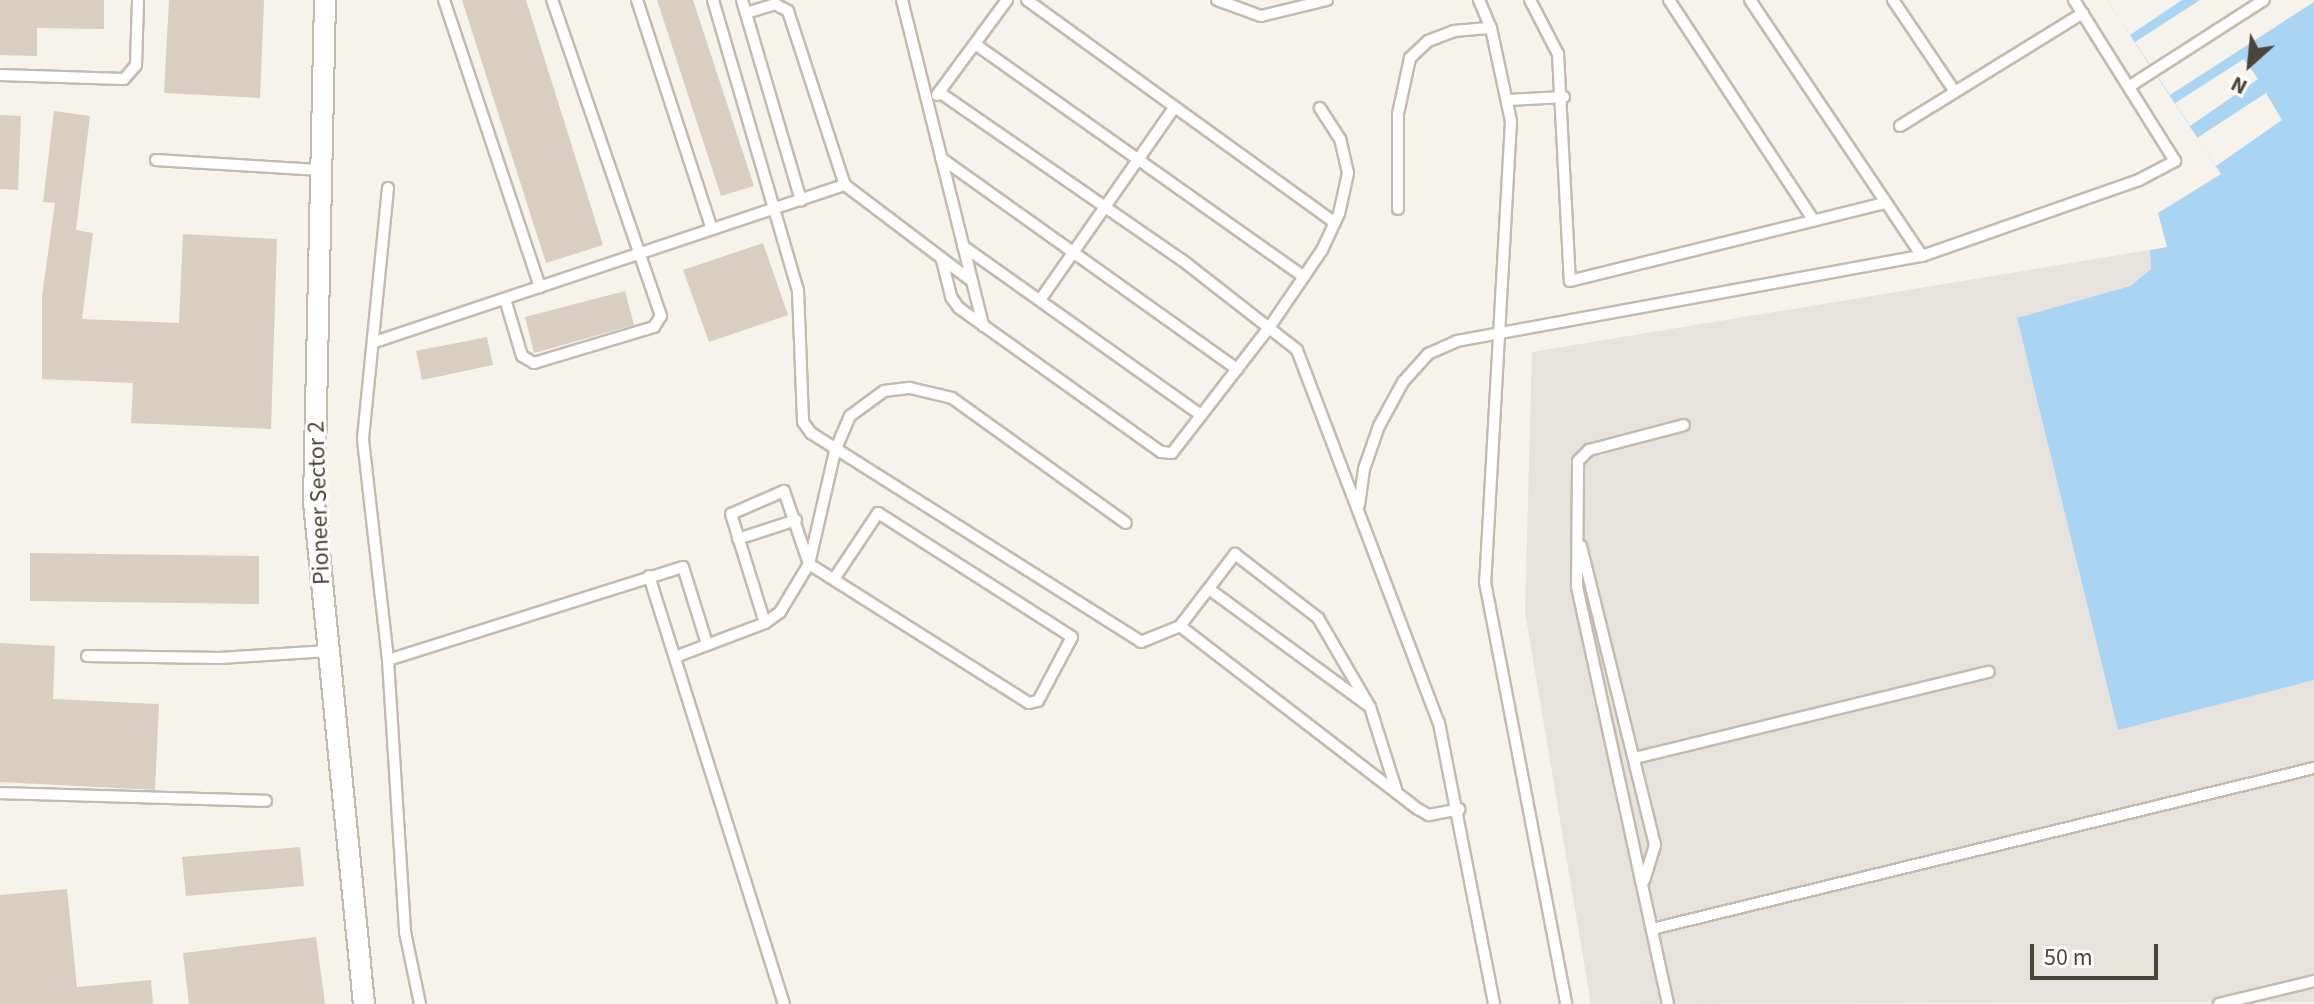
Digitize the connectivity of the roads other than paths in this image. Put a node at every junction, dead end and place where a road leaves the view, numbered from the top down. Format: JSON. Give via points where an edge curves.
{"nodes":[{"id":1,"x":138,"y":0,"type":"edge"},
{"id":2,"x":325,"y":0,"type":"edge"},
{"id":3,"x":444,"y":0,"type":"edge"},
{"id":4,"x":552,"y":0,"type":"edge"},
{"id":5,"x":637,"y":0,"type":"edge"},
{"id":6,"x":713,"y":0,"type":"edge"},
{"id":7,"x":742,"y":0,"type":"edge"},
{"id":8,"x":902,"y":0,"type":"edge"},
{"id":9,"x":1007,"y":0,"type":"edge"},
{"id":10,"x":1027,"y":0,"type":"edge"},
{"id":11,"x":1217,"y":0,"type":"edge"},
{"id":12,"x":1479,"y":0,"type":"edge"},
{"id":13,"x":1530,"y":0,"type":"edge"},
{"id":14,"x":1669,"y":0,"type":"edge"},
{"id":15,"x":1750,"y":0,"type":"edge"},
{"id":16,"x":1893,"y":0,"type":"edge"},
{"id":17,"x":2074,"y":0,"type":"edge"},
{"id":18,"x":2264,"y":0,"type":"edge"},
{"id":19,"x":1325,"y":1,"type":"edge"},
{"id":20,"x":746,"y":13,"type":"junction"},
{"id":21,"x":2083,"y":13,"type":"junction"},
{"id":22,"x":1491,"y":28,"type":"junction"},
{"id":23,"x":975,"y":44,"type":"junction"},
{"id":24,"x":0,"y":75,"type":"edge"},
{"id":25,"x":2130,"y":86,"type":"junction"},
{"id":26,"x":939,"y":92,"type":"junction"},
{"id":27,"x":1955,"y":92,"type":"junction"},
{"id":28,"x":1564,"y":97,"type":"junction"},
{"id":29,"x":1508,"y":100,"type":"junction"},
{"id":30,"x":928,"y":106,"type":"junction"},
{"id":31,"x":1174,"y":108,"type":"junction"},
{"id":32,"x":1320,"y":108,"type":"dead end"},
{"id":33,"x":1900,"y":126,"type":"dead end"},
{"id":34,"x":941,"y":158,"type":"junction"},
{"id":35,"x":156,"y":160,"type":"dead end"},
{"id":36,"x":1138,"y":160,"type":"junction"},
{"id":37,"x":321,"y":170,"type":"junction"},
{"id":38,"x":845,"y":185,"type":"junction"},
{"id":39,"x":388,"y":188,"type":"dead end"},
{"id":40,"x":801,"y":200,"type":"junction"},
{"id":41,"x":1886,"y":203,"type":"junction"},
{"id":42,"x":1105,"y":208,"type":"junction"},
{"id":43,"x":774,"y":209,"type":"junction"},
{"id":44,"x":1398,"y":209,"type":"dead end"},
{"id":45,"x":1814,"y":221,"type":"junction"},
{"id":46,"x":1335,"y":223,"type":"junction"},
{"id":47,"x":712,"y":229,"type":"junction"},
{"id":48,"x":963,"y":246,"type":"junction"},
{"id":49,"x":639,"y":252,"type":"junction"},
{"id":50,"x":1073,"y":252,"type":"junction"},
{"id":51,"x":1922,"y":256,"type":"junction"},
{"id":52,"x":942,"y":260,"type":"junction"},
{"id":53,"x":1304,"y":277,"type":"junction"},
{"id":54,"x":972,"y":281,"type":"junction"},
{"id":55,"x":540,"y":287,"type":"junction"},
{"id":56,"x":505,"y":299,"type":"junction"},
{"id":57,"x":1040,"y":300,"type":"junction"},
{"id":58,"x":1271,"y":325,"type":"junction"},
{"id":59,"x":983,"y":326,"type":"junction"},
{"id":60,"x":1498,"y":330,"type":"junction"},
{"id":61,"x":375,"y":342,"type":"junction"},
{"id":62,"x":1237,"y":369,"type":"junction"},
{"id":63,"x":1201,"y":415,"type":"junction"},
{"id":64,"x":1684,"y":425,"type":"dead end"},
{"id":65,"x":835,"y":451,"type":"junction"},
{"id":66,"x":1359,"y":505,"type":"junction"},
{"id":67,"x":796,"y":520,"type":"junction"},
{"id":68,"x":1126,"y":523,"type":"dead end"},
{"id":69,"x":1578,"y":536,"type":"junction"},
{"id":70,"x":738,"y":539,"type":"junction"},
{"id":71,"x":809,"y":564,"type":"junction"},
{"id":72,"x":649,"y":576,"type":"junction"},
{"id":73,"x":834,"y":579,"type":"junction"},
{"id":74,"x":1209,"y":589,"type":"junction"},
{"id":75,"x":765,"y":623,"type":"junction"},
{"id":76,"x":1180,"y":626,"type":"junction"},
{"id":77,"x":707,"y":644,"type":"junction"},
{"id":78,"x":328,"y":651,"type":"junction"},
{"id":79,"x":87,"y":656,"type":"dead end"},
{"id":80,"x":675,"y":657,"type":"junction"},
{"id":81,"x":388,"y":660,"type":"junction"},
{"id":82,"x":1989,"y":672,"type":"dead end"},
{"id":83,"x":1370,"y":707,"type":"junction"},
{"id":84,"x":1635,"y":758,"type":"junction"},
{"id":85,"x":2314,"y":768,"type":"edge"},
{"id":86,"x":1396,"y":789,"type":"junction"},
{"id":87,"x":0,"y":793,"type":"edge"},
{"id":88,"x":266,"y":801,"type":"dead end"},
{"id":89,"x":1459,"y":809,"type":"junction"},
{"id":90,"x":1644,"y":880,"type":"junction"},
{"id":91,"x":1652,"y":929,"type":"junction"},
{"id":92,"x":2314,"y":981,"type":"edge"},
{"id":93,"x":364,"y":1004,"type":"edge"},
{"id":94,"x":420,"y":1004,"type":"edge"},
{"id":95,"x":784,"y":1004,"type":"edge"},
{"id":96,"x":1494,"y":1004,"type":"edge"},
{"id":97,"x":1566,"y":1004,"type":"edge"},
{"id":98,"x":1668,"y":1004,"type":"edge"},
{"id":99,"x":2219,"y":1004,"type":"edge"}],
"edges":[{"from":1,"to":24,"type":"lane","via":[[136,65],[124,79]]},
{"from":2,"to":37,"type":"street","name":"Pioneer Sector 2"},
{"from":3,"to":55,"type":"lane"},
{"from":4,"to":49,"type":"lane"},
{"from":5,"to":47,"type":"lane"},
{"from":6,"to":43,"type":"lane"},
{"from":7,"to":20,"type":"lane"},
{"from":8,"to":30,"type":"lane"},
{"from":9,"to":23,"type":"lane"},
{"from":10,"to":31,"type":"lane"},
{"from":11,"to":19,"type":"lane","via":[[1261,16]]},
{"from":12,"to":22,"type":"lane"},
{"from":13,"to":28,"type":"lane","via":[[1558,54]]},
{"from":14,"to":45,"type":"lane"},
{"from":15,"to":41,"type":"lane"},
{"from":16,"to":27,"type":"lane"},
{"from":17,"to":21,"type":"lane"},
{"from":18,"to":25,"type":"lane"},
{"from":20,"to":38,"type":"lane","via":[[775,4],[788,11]]},
{"from":20,"to":40,"type":"lane"},
{"from":21,"to":25,"type":"lane"},
{"from":21,"to":27,"type":"lane"},
{"from":22,"to":29,"type":"lane"},
{"from":22,"to":44,"type":"lane","via":[[1441,36],[1410,58],[1398,114]]},
{"from":23,"to":26,"type":"lane"},
{"from":23,"to":36,"type":"lane"},
{"from":25,"to":51,"type":"lane","via":[[2175,161],[2126,185]]},
{"from":26,"to":30,"type":"lane"},
{"from":26,"to":42,"type":"lane"},
{"from":27,"to":33,"type":"lane"},
{"from":28,"to":29,"type":"lane"},
{"from":28,"to":45,"type":"lane","via":[[1570,281]]},
{"from":29,"to":60,"type":"lane"},
{"from":30,"to":34,"type":"lane"},
{"from":31,"to":36,"type":"lane"},
{"from":31,"to":46,"type":"lane"},
{"from":32,"to":46,"type":"lane","via":[[1340,139],[1348,173]]},
{"from":34,"to":48,"type":"lane"},
{"from":34,"to":50,"type":"lane"},
{"from":35,"to":37,"type":"lane"},
{"from":36,"to":42,"type":"lane"},
{"from":36,"to":53,"type":"lane"},
{"from":37,"to":78,"type":"street","name":"Pioneer Sector 2","via":[[314,502]]},
{"from":38,"to":40,"type":"lane"},
{"from":38,"to":52,"type":"lane"},
{"from":39,"to":61,"type":"lane"},
{"from":40,"to":43,"type":"lane"},
{"from":41,"to":45,"type":"lane"},
{"from":41,"to":51,"type":"lane"},
{"from":42,"to":50,"type":"lane"},
{"from":42,"to":58,"type":"lane"},
{"from":43,"to":47,"type":"lane"},
{"from":43,"to":65,"type":"lane","via":[[798,290],[803,422]]},
{"from":46,"to":53,"type":"lane"},
{"from":47,"to":49,"type":"lane"},
{"from":48,"to":54,"type":"lane"},
{"from":48,"to":57,"type":"lane"},
{"from":49,"to":55,"type":"lane"},
{"from":49,"to":56,"type":"lane","via":[[661,316],[654,327],[534,363],[522,356]]},
{"from":50,"to":57,"type":"lane"},
{"from":50,"to":62,"type":"lane"},
{"from":51,"to":60,"type":"lane"},
{"from":52,"to":54,"type":"lane"},
{"from":52,"to":59,"type":"lane","via":[[954,304]]},
{"from":53,"to":58,"type":"lane"},
{"from":54,"to":59,"type":"lane"},
{"from":55,"to":56,"type":"lane"},
{"from":56,"to":61,"type":"lane"},
{"from":57,"to":63,"type":"lane"},
{"from":58,"to":62,"type":"lane"},
{"from":58,"to":66,"type":"lane","via":[[1297,350]]},
{"from":59,"to":63,"type":"lane","via":[[1165,454],[1176,450]]},
{"from":60,"to":66,"type":"lane","via":[[1428,354],[1413,368],[1379,426]]},
{"from":60,"to":97,"type":"lane","via":[[1485,582]]},
{"from":61,"to":81,"type":"lane","via":[[363,440]]},
{"from":62,"to":63,"type":"lane"},
{"from":64,"to":69,"type":"lane","via":[[1583,455]]},
{"from":65,"to":68,"type":"lane","via":[[850,416],[865,401],[884,391],[910,388],[940,393]]},
{"from":65,"to":71,"type":"lane"},
{"from":65,"to":76,"type":"lane","via":[[1127,637],[1150,641]]},
{"from":66,"to":89,"type":"lane","via":[[1439,723]]},
{"from":67,"to":70,"type":"lane"},
{"from":67,"to":70,"type":"lane","via":[[784,491],[735,508],[730,517]]},
{"from":67,"to":71,"type":"lane"},
{"from":69,"to":84,"type":"lane"},
{"from":69,"to":90,"type":"lane","via":[[1577,587],[1630,848]]},
{"from":70,"to":75,"type":"lane"},
{"from":71,"to":73,"type":"lane"},
{"from":71,"to":75,"type":"lane","via":[[790,599]]},
{"from":72,"to":77,"type":"lane","via":[[683,567]]},
{"from":72,"to":80,"type":"lane"},
{"from":72,"to":81,"type":"lane"},
{"from":73,"to":73,"type":"lane","via":[[878,513],[1072,637],[1038,701],[1029,703]]},
{"from":74,"to":76,"type":"lane"},
{"from":74,"to":83,"type":"lane"},
{"from":74,"to":83,"type":"lane","via":[[1235,554],[1318,618]]},
{"from":75,"to":77,"type":"lane"},
{"from":76,"to":86,"type":"lane"},
{"from":77,"to":80,"type":"lane"},
{"from":78,"to":79,"type":"lane","via":[[220,658]]},
{"from":78,"to":93,"type":"street","name":"Pioneer Sector 2"},
{"from":80,"to":95,"type":"lane"},
{"from":81,"to":94,"type":"lane","via":[[405,932]]},
{"from":82,"to":84,"type":"lane"},
{"from":83,"to":86,"type":"lane"},
{"from":84,"to":90,"type":"lane","via":[[1655,845]]},
{"from":85,"to":91,"type":"lane"},
{"from":86,"to":89,"type":"lane","via":[[1429,815]]},
{"from":87,"to":88,"type":"lane"},
{"from":89,"to":96,"type":"lane"},
{"from":90,"to":91,"type":"lane"},
{"from":91,"to":98,"type":"lane"},
{"from":92,"to":99,"type":"lane"}]}
